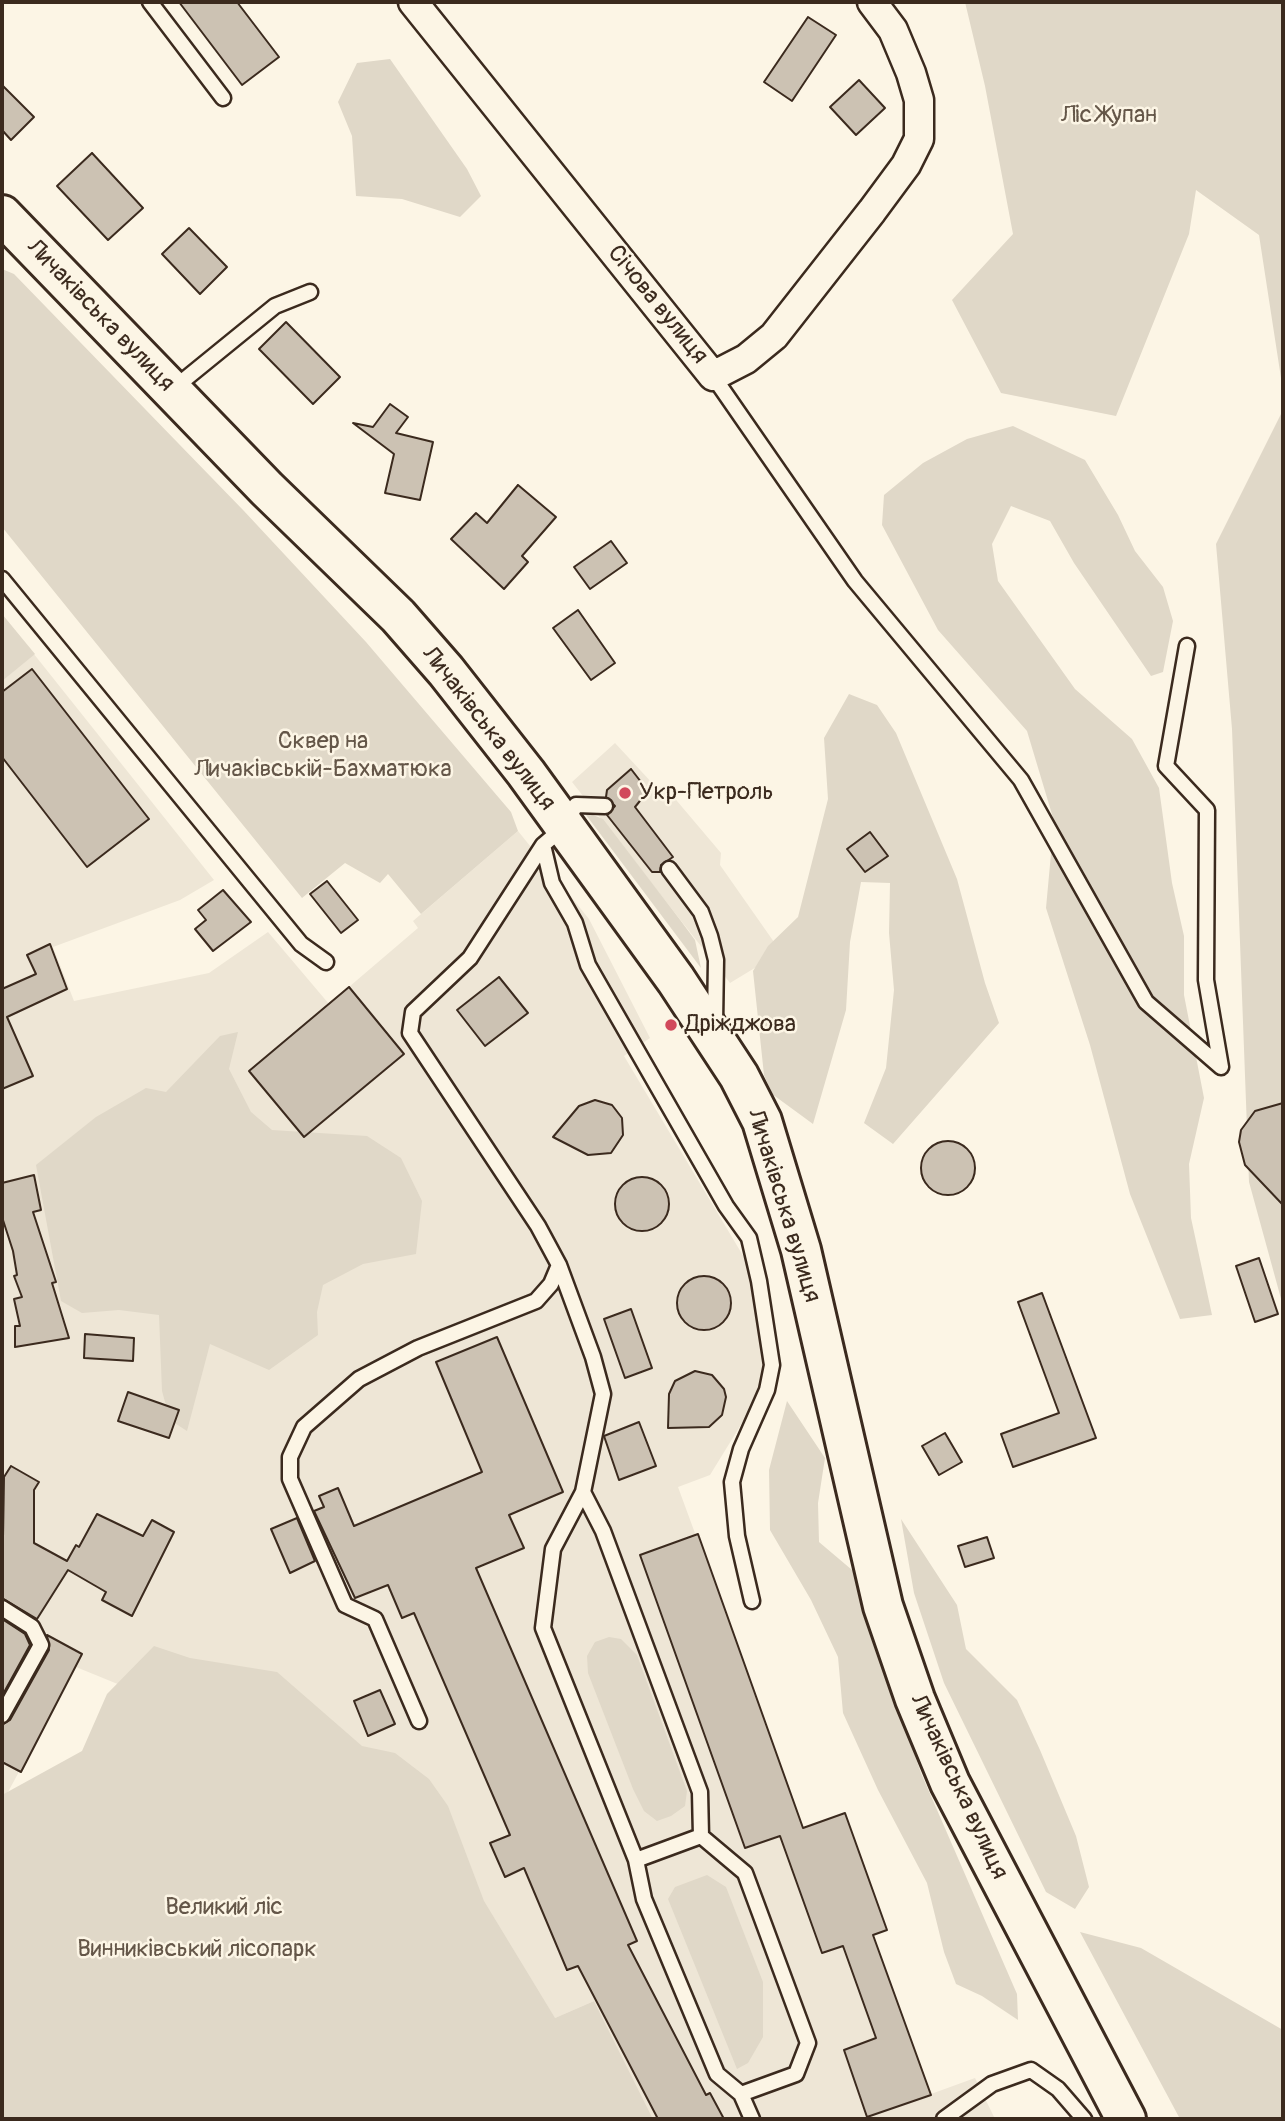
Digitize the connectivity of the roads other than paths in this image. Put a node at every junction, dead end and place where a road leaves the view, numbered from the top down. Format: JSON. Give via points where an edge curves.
{"nodes":[{"id":1,"x":150,"y":2,"type":"edge"},
{"id":2,"x":413,"y":2,"type":"edge"},
{"id":3,"x":872,"y":2,"type":"edge"},
{"id":4,"x":223,"y":98,"type":"dead end"},
{"id":5,"x":2,"y":215,"type":"edge"},
{"id":6,"x":310,"y":292,"type":"dead end"},
{"id":7,"x":713,"y":376,"type":"junction"},
{"id":8,"x":172,"y":390,"type":"junction"},
{"id":9,"x":2,"y":579,"type":"edge"},
{"id":10,"x":1187,"y":646,"type":"dead end"},
{"id":11,"x":605,"y":806,"type":"dead end"},
{"id":12,"x":553,"y":836,"type":"junction"},
{"id":13,"x":668,"y":869,"type":"dead end"},
{"id":14,"x":326,"y":962,"type":"dead end"},
{"id":15,"x":715,"y":1035,"type":"junction"},
{"id":16,"x":559,"y":1265,"type":"junction"},
{"id":17,"x":583,"y":1492,"type":"junction"},
{"id":18,"x":752,"y":1601,"type":"dead end"},
{"id":19,"x":2,"y":1608,"type":"edge"},
{"id":20,"x":2,"y":1716,"type":"edge"},
{"id":21,"x":419,"y":1721,"type":"dead end"},
{"id":22,"x":701,"y":1836,"type":"junction"},
{"id":23,"x":636,"y":1860,"type":"junction"},
{"id":24,"x":741,"y":2094,"type":"junction"},
{"id":25,"x":752,"y":2119,"type":"edge"},
{"id":26,"x":944,"y":2119,"type":"edge"},
{"id":27,"x":1084,"y":2119,"type":"edge"},
{"id":28,"x":1126,"y":2119,"type":"edge"}],
"edges":[{"from":1,"to":4,"type":"lane"},
{"from":2,"to":7,"type":"street","name":"Січова вулиця"},
{"from":3,"to":7,"type":"street","name":"Січова вулиця","via":[[893,30],[911,73],[919,100],[919,139],[906,165],[774,336],[746,359]]},
{"from":5,"to":8,"type":"main road","name":"Личаківська вулиця"},
{"from":6,"to":8,"type":"lane","via":[[275,306]]},
{"from":7,"to":10,"type":"lane","via":[[855,581],[1021,780],[1146,1002],[1221,1067],[1206,980],[1207,810],[1166,766]]},
{"from":8,"to":12,"type":"main road","name":"Личаківська вулиця","via":[[398,616],[470,700]]},
{"from":9,"to":14,"type":"lane","via":[[301,944]]},
{"from":11,"to":12,"type":"lane","via":[[576,806]]},
{"from":12,"to":15,"type":"main road","name":"Личаківська вулиця"},
{"from":12,"to":16,"type":"lane","via":[[470,958],[413,1012],[410,1033]]},
{"from":12,"to":18,"type":"lane","via":[[552,883],[575,923],[588,965],[748,1238],[772,1365],[732,1482],[737,1536]]},
{"from":13,"to":15,"type":"lane","via":[[701,912],[710,936],[716,960]]},
{"from":15,"to":28,"type":"main road","name":"Личаківська вулиця","via":[[762,1121],[783,1188],[883,1606],[915,1699],[950,1783]]},
{"from":16,"to":17,"type":"lane","via":[[603,1394]]},
{"from":16,"to":21,"type":"lane","via":[[536,1301],[418,1348],[359,1379],[304,1427],[290,1457],[290,1479],[345,1605],[375,1619]]},
{"from":17,"to":22,"type":"lane","via":[[603,1531],[700,1792]]},
{"from":17,"to":23,"type":"lane","via":[[553,1549],[543,1629]]},
{"from":19,"to":20,"type":"lane","via":[[32,1628],[41,1646]]},
{"from":22,"to":23,"type":"lane"},
{"from":22,"to":24,"type":"lane","via":[[745,1873],[808,2043],[796,2074]]},
{"from":23,"to":24,"type":"lane","via":[[644,1899],[717,2074]]},
{"from":24,"to":25,"type":"lane"},
{"from":26,"to":27,"type":"lane","via":[[992,2084],[1031,2070],[1058,2089]]}]}
